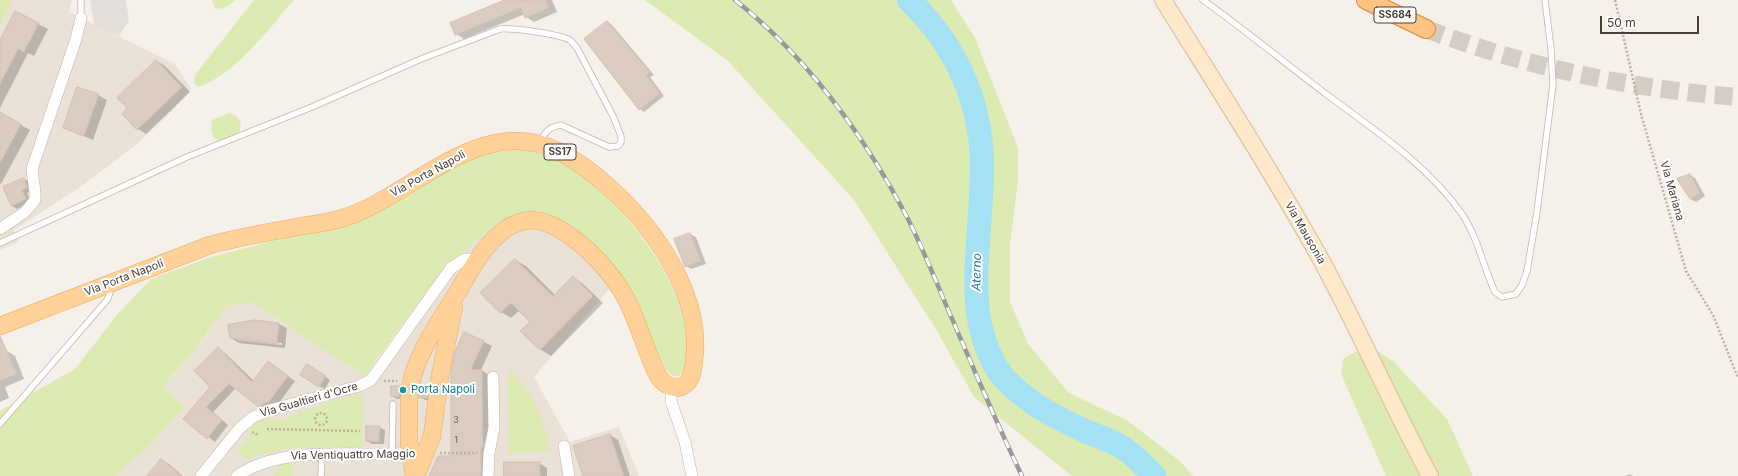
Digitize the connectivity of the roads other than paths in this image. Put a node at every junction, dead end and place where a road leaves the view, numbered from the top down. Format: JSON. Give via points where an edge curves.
{"nodes":[{"id":1,"x":81,"y":0,"type":"edge"},
{"id":2,"x":1163,"y":0,"type":"edge"},
{"id":3,"x":1203,"y":0,"type":"edge"},
{"id":4,"x":1366,"y":0,"type":"edge"},
{"id":5,"x":1545,"y":0,"type":"edge"},
{"id":6,"x":81,"y":18,"type":"joint"},
{"id":7,"x":1426,"y":29,"type":"tunnel mouth"},
{"id":8,"x":541,"y":144,"type":"junction"},
{"id":9,"x":0,"y":229,"type":"edge"},
{"id":10,"x":0,"y":243,"type":"edge"},
{"id":11,"x":478,"y":259,"type":"junction"},
{"id":12,"x":463,"y":283,"type":"junction"},
{"id":13,"x":108,"y":285,"type":"junction"},
{"id":14,"x":0,"y":326,"type":"edge"},
{"id":15,"x":493,"y":377,"type":"dead end"},
{"id":16,"x":671,"y":387,"type":"junction"},
{"id":17,"x":393,"y":404,"type":"dead end"},
{"id":18,"x":0,"y":424,"type":"edge"},
{"id":19,"x":564,"y":446,"type":"dead end"},
{"id":20,"x":418,"y":453,"type":"junction"},
{"id":21,"x":322,"y":455,"type":"junction"},
{"id":22,"x":392,"y":455,"type":"junction"},
{"id":23,"x":254,"y":472,"type":"edge"},
{"id":24,"x":201,"y":476,"type":"edge"},
{"id":25,"x":237,"y":476,"type":"edge"},
{"id":26,"x":321,"y":476,"type":"edge"},
{"id":27,"x":415,"y":476,"type":"edge"},
{"id":28,"x":488,"y":476,"type":"edge"},
{"id":29,"x":569,"y":476,"type":"edge"},
{"id":30,"x":692,"y":476,"type":"edge"},
{"id":31,"x":1430,"y":476,"type":"edge"}],
"edges":[{"from":1,"to":6,"type":"lane"},
{"from":2,"to":31,"type":"main road","name":"Via Mausonia","via":[[1319,257]]},
{"from":3,"to":5,"type":"lane","via":[[1424,170],[1462,215],[1476,241],[1495,292],[1505,297],[1516,294],[1524,281],[1537,212],[1553,84]]},
{"from":4,"to":7,"type":"highway","number":"SS684"},
{"from":6,"to":9,"type":"street","via":[[32,169],[36,192],[34,200],[25,212]]},
{"from":8,"to":10,"type":"lane","via":[[547,130],[561,125],[608,147],[618,146],[621,139],[610,109],[572,41],[560,36],[500,29],[187,158]]},
{"from":8,"to":13,"type":"main road","name":"Via Porta Napoli","number":"SS17","via":[[517,141],[478,148],[452,159],[372,206],[346,217],[220,242]]},
{"from":8,"to":16,"type":"main road","name":"Via Porta Napoli","number":"SS17","via":[[572,159],[610,188],[639,217],[669,260],[687,298],[695,338],[690,378],[685,385]]},
{"from":11,"to":12,"type":"main road"},
{"from":11,"to":16,"type":"main road","via":[[497,237],[521,222],[532,220],[549,225],[571,237],[601,263],[618,284],[631,309],[656,373],[664,384]]},
{"from":11,"to":24,"type":"street","name":"Via Gualtieri d'Ocre","via":[[465,259],[451,268],[377,374],[368,382],[253,417],[240,428]]},
{"from":12,"to":20,"type":"main road","via":[[450,322],[432,432]]},
{"from":12,"to":20,"type":"main road","via":[[426,344],[410,388],[408,422]]},
{"from":13,"to":14,"type":"main road","name":"Via Porta Napoli","number":"SS17"},
{"from":13,"to":18,"type":"lane","via":[[110,293],[107,300]]},
{"from":15,"to":28,"type":"street","via":[[494,428]]},
{"from":16,"to":30,"type":"street","via":[[671,401]]},
{"from":17,"to":22,"type":"lane"},
{"from":19,"to":29,"type":"street"},
{"from":20,"to":22,"type":"street","name":"Via Ventiquattro Maggio"},
{"from":20,"to":27,"type":"main road"},
{"from":21,"to":22,"type":"street","name":"Via Ventiquattro Maggio"},
{"from":21,"to":23,"type":"street","name":"Via Ventiquattro Maggio","via":[[288,456]]},
{"from":21,"to":26,"type":"lane"},
{"from":23,"to":25,"type":"street","name":"Via Ventiquattro Maggio"}]}
